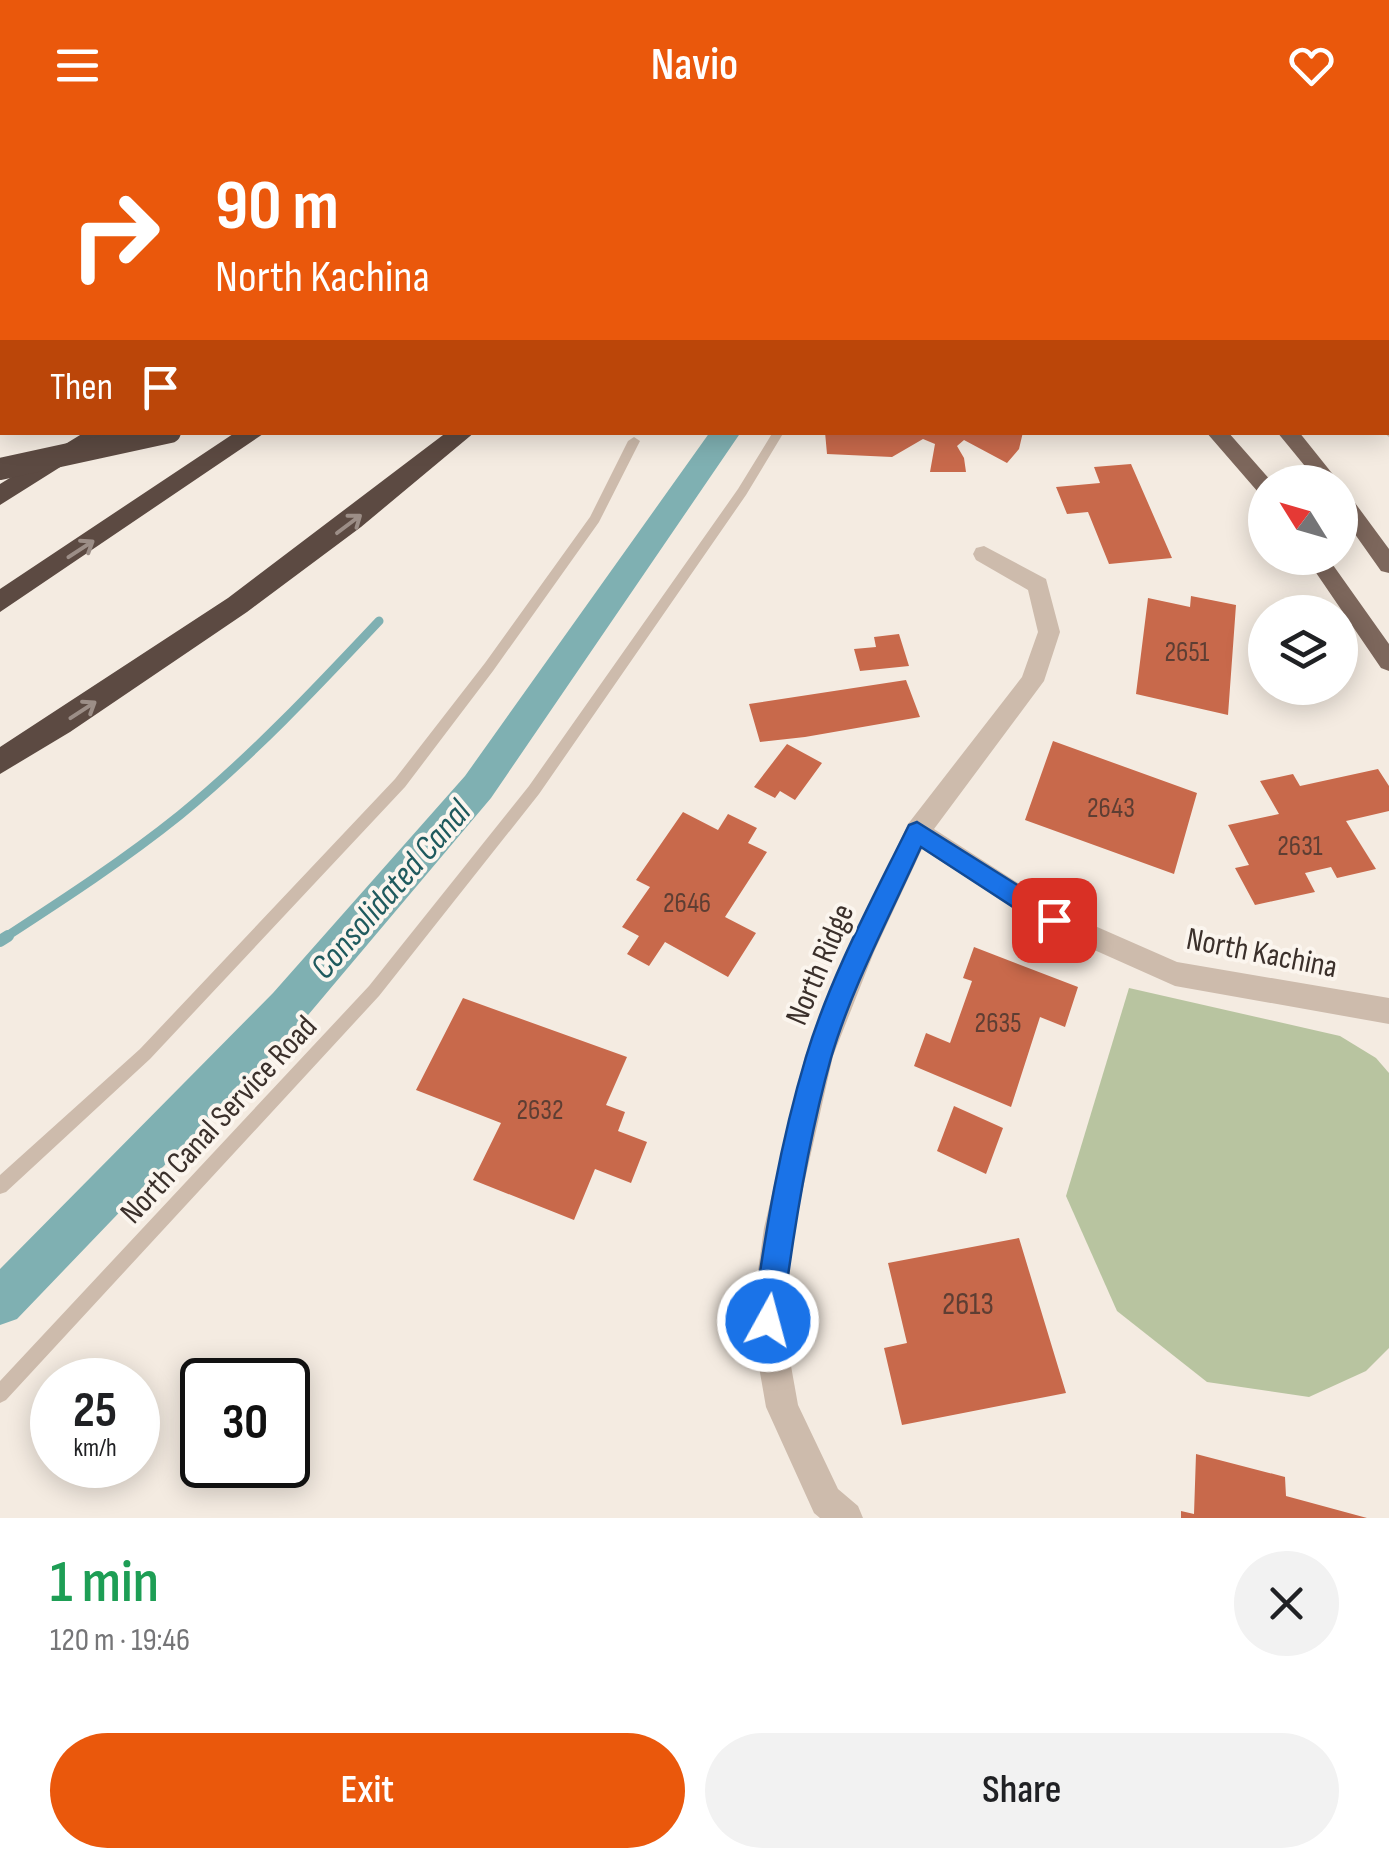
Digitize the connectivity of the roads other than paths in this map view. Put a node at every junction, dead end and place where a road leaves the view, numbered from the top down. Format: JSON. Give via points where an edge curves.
{"nodes":[{"id":1,"x":99,"y":435,"type":"edge"},
{"id":2,"x":156,"y":435,"type":"edge"},
{"id":3,"x":250,"y":435,"type":"edge"},
{"id":4,"x":460,"y":435,"type":"edge"},
{"id":5,"x":777,"y":435,"type":"edge"},
{"id":6,"x":1219,"y":435,"type":"edge"},
{"id":7,"x":1290,"y":435,"type":"edge"},
{"id":8,"x":634,"y":441,"type":"dead end"},
{"id":9,"x":1315,"y":465,"type":"edge"},
{"id":10,"x":1248,"y":467,"type":"edge"},
{"id":11,"x":0,"y":468,"type":"edge"},
{"id":12,"x":0,"y":496,"type":"edge"},
{"id":13,"x":1358,"y":522,"type":"edge"},
{"id":14,"x":984,"y":554,"type":"dead end"},
{"id":15,"x":1389,"y":564,"type":"edge"},
{"id":16,"x":1329,"y":575,"type":"edge"},
{"id":17,"x":0,"y":602,"type":"edge"},
{"id":18,"x":1389,"y":662,"type":"edge"},
{"id":19,"x":0,"y":762,"type":"edge"},
{"id":20,"x":917,"y":832,"type":"junction"},
{"id":21,"x":1389,"y":1011,"type":"edge"},
{"id":22,"x":0,"y":1186,"type":"edge"},
{"id":23,"x":0,"y":1394,"type":"edge"},
{"id":24,"x":846,"y":1518,"type":"edge"}],
"edges":[{"from":1,"to":12,"type":"highway"},
{"from":2,"to":11,"type":"highway","bridge":true},
{"from":17,"to":3,"type":"highway","one_way":true},
{"from":19,"to":4,"type":"highway","one_way":true,"via":[[300,561]]},
{"from":5,"to":23,"type":"lane","name":"North Canal Service Road","via":[[534,790],[374,991]]},
{"from":6,"to":10,"type":"main road"},
{"from":7,"to":9,"type":"main road"},
{"from":8,"to":22,"type":"lane","via":[[595,519],[400,783],[144,1054]]},
{"from":13,"to":15,"type":"main road"},
{"from":14,"to":20,"type":"street","name":"North Ridge","via":[[1038,585],[1049,632],[1032,681]]},
{"from":16,"to":18,"type":"main road"},
{"from":20,"to":21,"type":"street","name":"North Kachina","via":[[1054,920],[1175,974]]},
{"from":20,"to":24,"type":"street","name":"North Ridge","via":[[819,1056],[780,1228],[768,1321],[782,1408],[826,1501]]}]}
